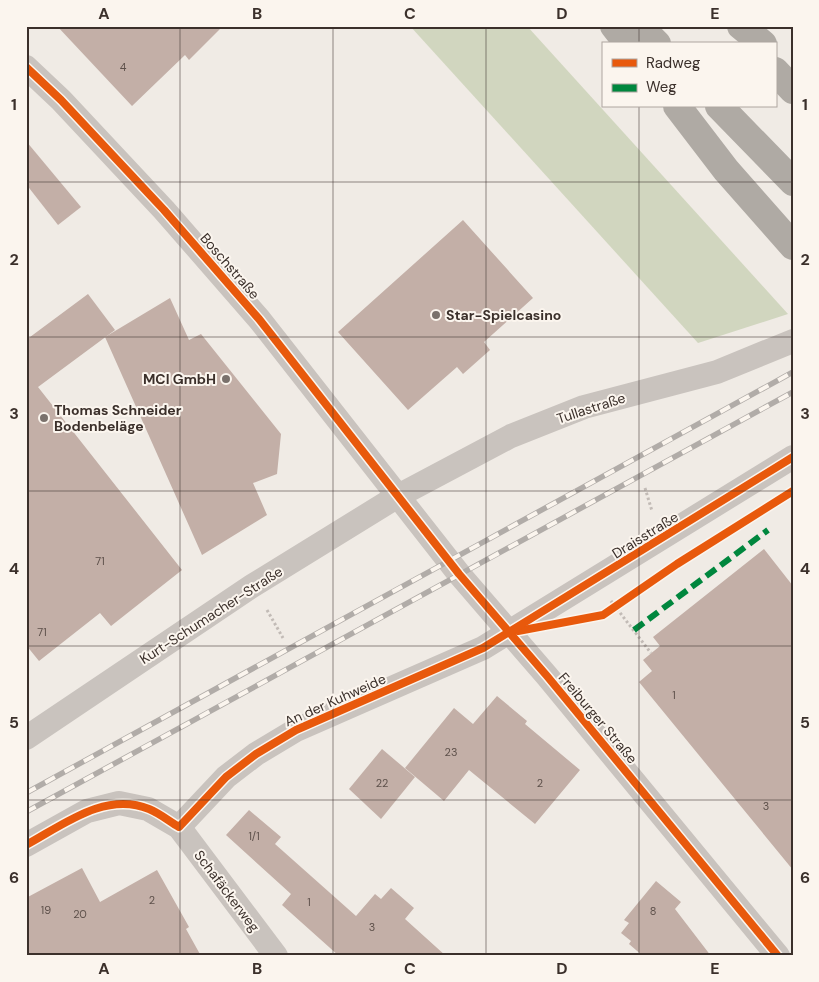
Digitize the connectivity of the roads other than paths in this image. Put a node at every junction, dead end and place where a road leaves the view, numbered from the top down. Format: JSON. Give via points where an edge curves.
{"nodes":[{"id":1,"x":614,"y":26,"type":"edge"},
{"id":2,"x":639,"y":26,"type":"edge"},
{"id":3,"x":733,"y":26,"type":"edge"},
{"id":4,"x":741,"y":26,"type":"edge"},
{"id":5,"x":626,"y":42,"type":"edge"},
{"id":6,"x":655,"y":42,"type":"edge"},
{"id":7,"x":747,"y":42,"type":"edge"},
{"id":8,"x":761,"y":42,"type":"edge"},
{"id":9,"x":776,"y":55,"type":"edge"},
{"id":10,"x":26,"y":68,"type":"edge"},
{"id":11,"x":793,"y":68,"type":"edge"},
{"id":12,"x":776,"y":72,"type":"edge"},
{"id":13,"x":793,"y":90,"type":"edge"},
{"id":14,"x":679,"y":108,"type":"edge"},
{"id":15,"x":721,"y":108,"type":"edge"},
{"id":16,"x":793,"y":182,"type":"edge"},
{"id":17,"x":793,"y":246,"type":"edge"},
{"id":18,"x":793,"y":341,"type":"edge"},
{"id":19,"x":793,"y":457,"type":"edge"},
{"id":20,"x":398,"y":496,"type":"junction"},
{"id":21,"x":511,"y":633,"type":"junction"},
{"id":22,"x":26,"y":738,"type":"edge"},
{"id":23,"x":179,"y":827,"type":"junction"},
{"id":24,"x":26,"y":844,"type":"edge"},
{"id":25,"x":276,"y":956,"type":"edge"},
{"id":26,"x":778,"y":956,"type":"edge"}],
"edges":[{"from":1,"to":5,"type":"highway"},
{"from":2,"to":6,"type":"highway"},
{"from":3,"to":7,"type":"highway"},
{"from":4,"to":8,"type":"highway"},
{"from":9,"to":11,"type":"highway"},
{"from":10,"to":20,"type":"street","name":"Boschstraße","via":[[61,100],[259,318]]},
{"from":12,"to":13,"type":"highway"},
{"from":14,"to":17,"type":"highway","via":[[726,170]]},
{"from":15,"to":16,"type":"highway"},
{"from":18,"to":20,"type":"street","name":"Tullastraße","via":[[716,372],[584,407],[511,436]]},
{"from":19,"to":21,"type":"street","name":"Draisstraße"},
{"from":20,"to":21,"type":"street","name":"Freiburger Straße","via":[[459,574]]},
{"from":20,"to":22,"type":"street","name":"Kurt-Schumacher-Straße","via":[[252,586]]},
{"from":21,"to":23,"type":"street","name":"An der Kuhweide","via":[[296,730],[226,777]]},
{"from":21,"to":26,"type":"street","name":"Freiburger Straße"},
{"from":23,"to":24,"type":"street","via":[[148,809],[119,803],[86,811]]},
{"from":23,"to":25,"type":"street","name":"Schafäckerweg"}]}
